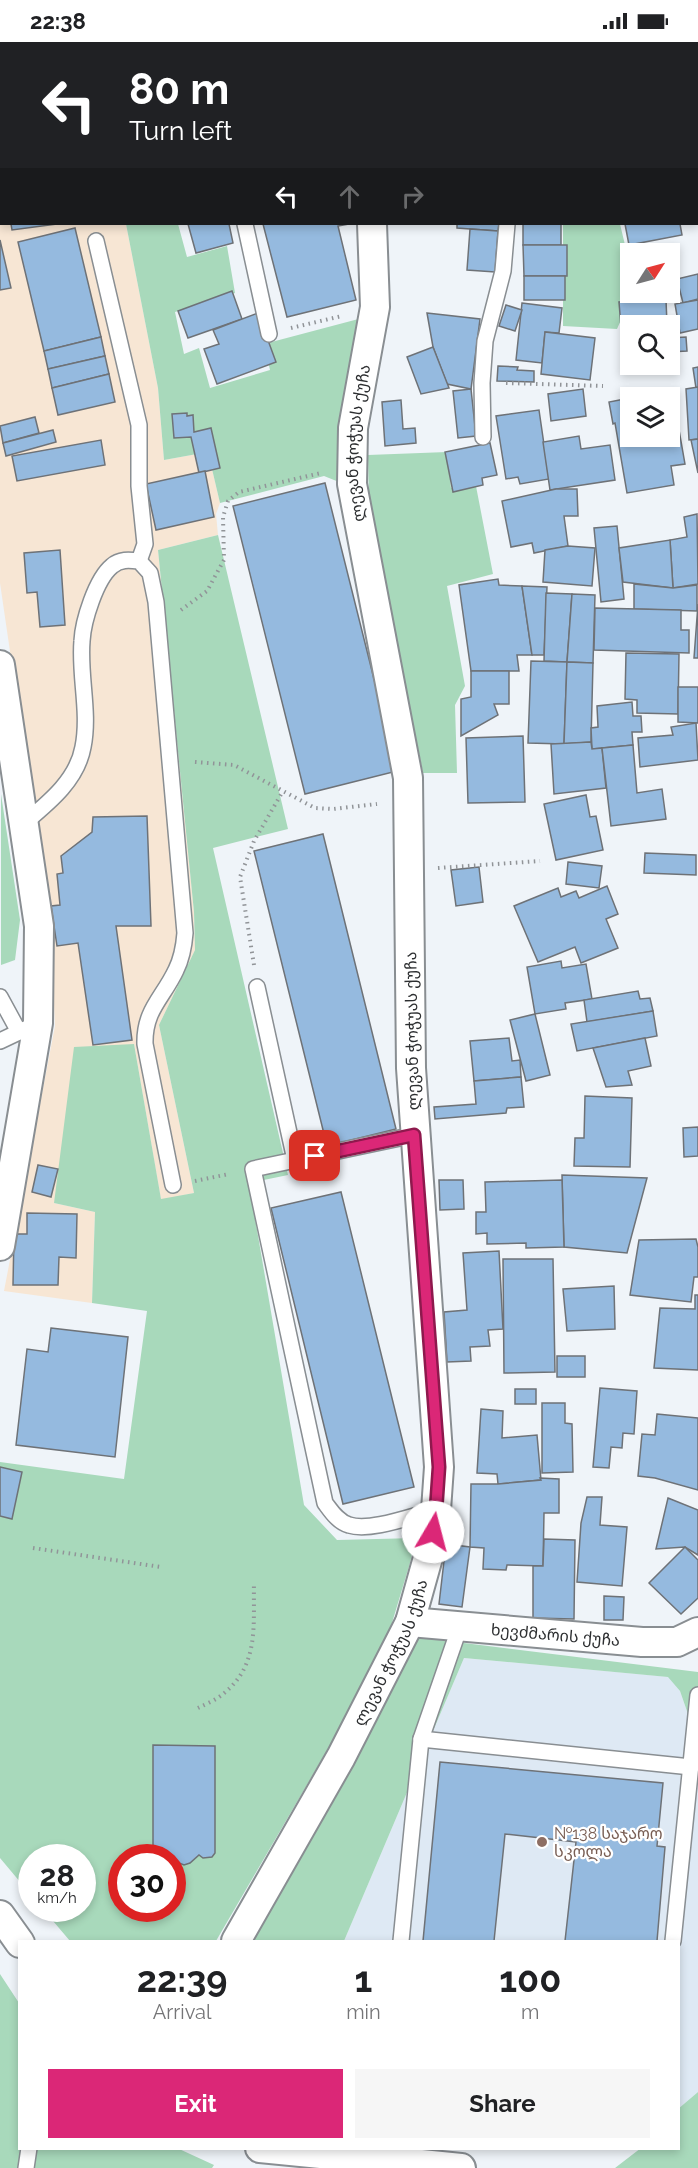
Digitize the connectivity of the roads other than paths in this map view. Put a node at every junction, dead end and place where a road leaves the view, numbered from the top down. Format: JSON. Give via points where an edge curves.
{"nodes":[{"id":1,"x":245,"y":225,"type":"edge"},
{"id":2,"x":372,"y":225,"type":"edge"},
{"id":3,"x":507,"y":225,"type":"edge"},
{"id":4,"x":96,"y":241,"type":"dead end"},
{"id":5,"x":269,"y":334,"type":"road end"},
{"id":6,"x":483,"y":437,"type":"dead end"},
{"id":7,"x":139,"y":561,"type":"junction"},
{"id":8,"x":0,"y":666,"type":"edge"},
{"id":9,"x":5,"y":748,"type":"edge"},
{"id":10,"x":22,"y":825,"type":"junction"},
{"id":11,"x":257,"y":987,"type":"road end"},
{"id":12,"x":0,"y":997,"type":"edge"},
{"id":13,"x":28,"y":1028,"type":"junction"},
{"id":14,"x":0,"y":1041,"type":"edge"},
{"id":15,"x":414,"y":1135,"type":"junction"},
{"id":16,"x":295,"y":1160,"type":"junction"},
{"id":17,"x":173,"y":1185,"type":"road end"},
{"id":18,"x":0,"y":1246,"type":"edge"},
{"id":19,"x":436,"y":1510,"type":"junction"},
{"id":20,"x":410,"y":1622,"type":"junction"},
{"id":21,"x":460,"y":1626,"type":"junction"},
{"id":22,"x":698,"y":1632,"type":"edge"},
{"id":23,"x":698,"y":1695,"type":"edge"},
{"id":24,"x":421,"y":1739,"type":"junction"},
{"id":25,"x":691,"y":1767,"type":"junction"},
{"id":26,"x":0,"y":1914,"type":"edge"},
{"id":27,"x":18,"y":1940,"type":"edge"},
{"id":28,"x":237,"y":1940,"type":"edge"},
{"id":29,"x":401,"y":1940,"type":"edge"},
{"id":30,"x":673,"y":1940,"type":"edge"},
{"id":31,"x":29,"y":2150,"type":"edge"},
{"id":32,"x":280,"y":2150,"type":"edge"},
{"id":33,"x":26,"y":2168,"type":"edge"},
{"id":34,"x":461,"y":2168,"type":"edge"}],
"edges":[{"from":1,"to":5,"type":"lane"},
{"from":2,"to":15,"type":"street","name":"ლევან ჭოჭუას ქუჩა","via":[[375,308],[353,428],[352,484],[406,768]]},
{"from":3,"to":6,"type":"lane","via":[[504,271],[485,341]]},
{"from":4,"to":7,"type":"lane","via":[[139,425],[139,486],[145,544]]},
{"from":7,"to":10,"type":"lane","via":[[124,560],[112,566],[99,584],[85,619],[82,642],[83,748],[58,794]]},
{"from":7,"to":17,"type":"lane","via":[[150,573],[156,602],[185,933],[175,971],[144,1027]]},
{"from":8,"to":9,"type":"street"},
{"from":9,"to":10,"type":"street"},
{"from":10,"to":13,"type":"street","via":[[39,926]]},
{"from":11,"to":16,"type":"lane"},
{"from":12,"to":13,"type":"lane"},
{"from":13,"to":14,"type":"lane"},
{"from":13,"to":18,"type":"street"},
{"from":15,"to":16,"type":"lane"},
{"from":15,"to":19,"type":"street","name":"ლევან ჭოჭუას ქუჩა","via":[[439,1467]]},
{"from":16,"to":19,"type":"lane","via":[[253,1169],[325,1503],[348,1525],[370,1526]]},
{"from":19,"to":20,"type":"street","name":"ლევან ჭოჭუას ქუჩა","via":[[429,1554]]},
{"from":20,"to":21,"type":"street","name":"ხევძმარის ქუჩა"},
{"from":20,"to":28,"type":"street","name":"ლევან ჭოჭუას ქუჩა","via":[[341,1757]]},
{"from":21,"to":22,"type":"street","name":"ხევძმარის ქუჩა","via":[[642,1642],[677,1642]]},
{"from":21,"to":24,"type":"lane"},
{"from":23,"to":25,"type":"lane"},
{"from":24,"to":25,"type":"lane"},
{"from":24,"to":29,"type":"lane"},
{"from":25,"to":30,"type":"lane"},
{"from":26,"to":27,"type":"street"},
{"from":31,"to":33,"type":"lane"},
{"from":32,"to":34,"type":"street"}]}
